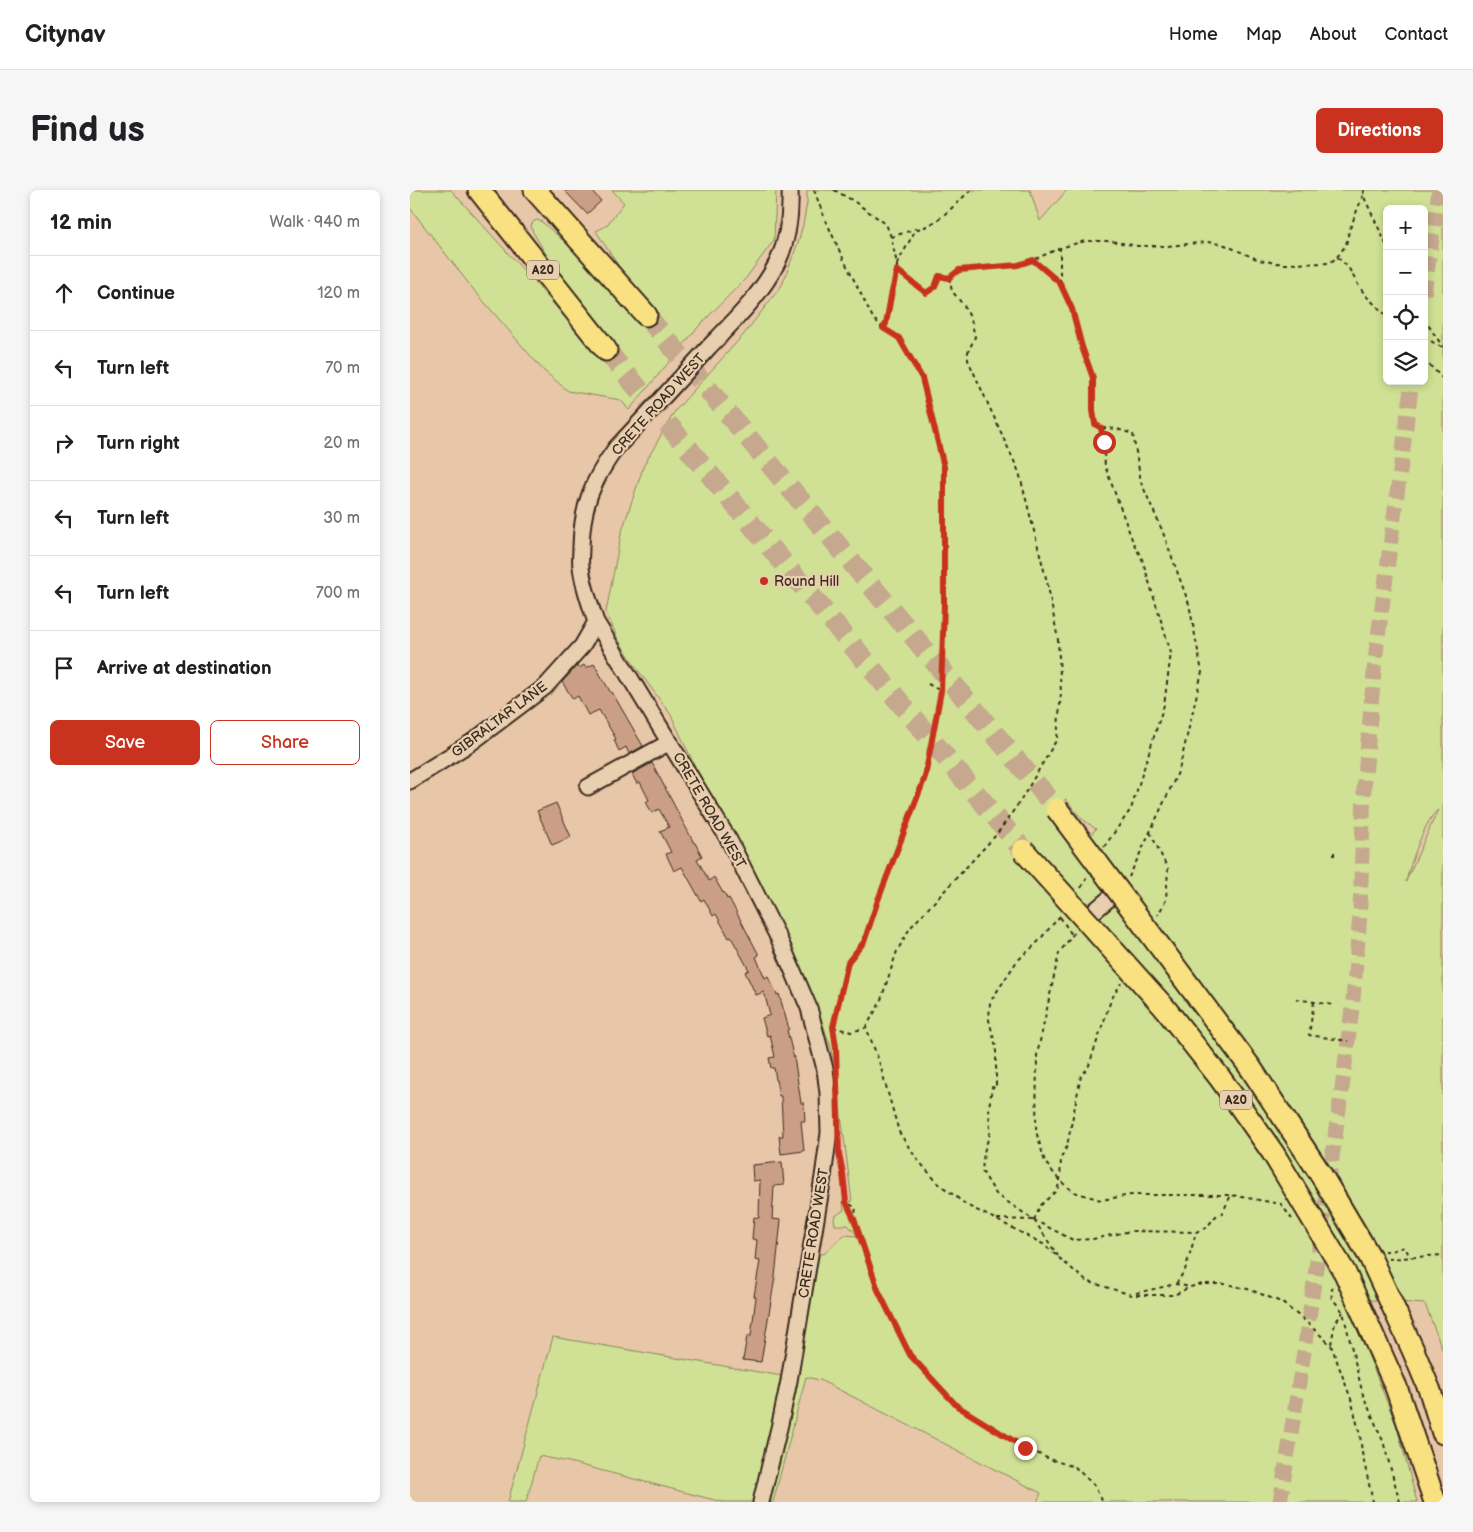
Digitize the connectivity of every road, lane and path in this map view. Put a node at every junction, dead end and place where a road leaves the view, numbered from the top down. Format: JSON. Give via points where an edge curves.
{"nodes":[{"id":1,"x":535,"y":190,"type":"edge"},
{"id":2,"x":790,"y":190,"type":"edge"},
{"id":3,"x":814,"y":190,"type":"edge"},
{"id":4,"x":834,"y":190,"type":"edge"},
{"id":5,"x":971,"y":190,"type":"edge"},
{"id":6,"x":1364,"y":190,"type":"edge"},
{"id":7,"x":482,"y":195,"type":"edge"},
{"id":8,"x":1363,"y":195,"type":"junction"},
{"id":9,"x":916,"y":229,"type":"junction"},
{"id":10,"x":891,"y":237,"type":"junction"},
{"id":11,"x":1383,"y":238,"type":"edge"},
{"id":12,"x":1060,"y":248,"type":"junction"},
{"id":13,"x":1337,"y":257,"type":"junction"},
{"id":14,"x":1033,"y":260,"type":"junction"},
{"id":15,"x":897,"y":264,"type":"junction"},
{"id":16,"x":897,"y":270,"type":"junction"},
{"id":17,"x":949,"y":278,"type":"junction"},
{"id":18,"x":1060,"y":283,"type":"junction"},
{"id":19,"x":1383,"y":313,"type":"edge"},
{"id":20,"x":646,"y":315,"type":"tunnel mouth"},
{"id":21,"x":1428,"y":325,"type":"edge"},
{"id":22,"x":883,"y":328,"type":"junction"},
{"id":23,"x":1428,"y":339,"type":"edge"},
{"id":24,"x":1443,"y":348,"type":"edge"},
{"id":25,"x":606,"y":350,"type":"tunnel mouth"},
{"id":26,"x":1428,"y":363,"type":"edge"},
{"id":27,"x":1443,"y":379,"type":"edge"},
{"id":28,"x":1101,"y":428,"type":"junction"},
{"id":29,"x":596,"y":622,"type":"junction"},
{"id":30,"x":928,"y":684,"type":"dead end"},
{"id":31,"x":941,"y":691,"type":"junction"},
{"id":32,"x":670,"y":742,"type":"junction"},
{"id":33,"x":410,"y":781,"type":"edge"},
{"id":34,"x":588,"y":787,"type":"dead end"},
{"id":35,"x":1057,"y":809,"type":"tunnel mouth"},
{"id":36,"x":1150,"y":832,"type":"junction"},
{"id":37,"x":1023,"y":850,"type":"tunnel mouth"},
{"id":38,"x":1102,"y":850,"type":"dead end"},
{"id":39,"x":1334,"y":852,"type":"dead end"},
{"id":40,"x":1334,"y":860,"type":"dead end"},
{"id":41,"x":1089,"y":872,"type":"dead end"},
{"id":42,"x":1122,"y":887,"type":"junction"},
{"id":43,"x":1081,"y":888,"type":"dead end"},
{"id":44,"x":1065,"y":910,"type":"dead end"},
{"id":45,"x":1157,"y":916,"type":"dead end"},
{"id":46,"x":1060,"y":917,"type":"junction"},
{"id":47,"x":1079,"y":927,"type":"junction"},
{"id":48,"x":1120,"y":983,"type":"dead end"},
{"id":49,"x":1296,"y":999,"type":"dead end"},
{"id":50,"x":1314,"y":1002,"type":"junction"},
{"id":51,"x":1334,"y":1005,"type":"dead end"},
{"id":52,"x":833,"y":1027,"type":"junction"},
{"id":53,"x":866,"y":1027,"type":"junction"},
{"id":54,"x":1348,"y":1041,"type":"dead end"},
{"id":55,"x":836,"y":1057,"type":"dead end"},
{"id":56,"x":839,"y":1154,"type":"dead end"},
{"id":57,"x":1060,"y":1181,"type":"junction"},
{"id":58,"x":1230,"y":1195,"type":"junction"},
{"id":59,"x":846,"y":1202,"type":"junction"},
{"id":60,"x":854,"y":1219,"type":"junction"},
{"id":61,"x":995,"y":1219,"type":"junction"},
{"id":62,"x":1292,"y":1219,"type":"dead end"},
{"id":63,"x":1034,"y":1220,"type":"junction"},
{"id":64,"x":1196,"y":1232,"type":"junction"},
{"id":65,"x":1443,"y":1255,"type":"edge"},
{"id":66,"x":1385,"y":1259,"type":"dead end"},
{"id":67,"x":1060,"y":1260,"type":"junction"},
{"id":68,"x":1335,"y":1283,"type":"dead end"},
{"id":69,"x":1176,"y":1284,"type":"junction"},
{"id":70,"x":1190,"y":1288,"type":"junction"},
{"id":71,"x":1132,"y":1295,"type":"junction"},
{"id":72,"x":1343,"y":1312,"type":"junction"},
{"id":73,"x":1331,"y":1345,"type":"junction"},
{"id":74,"x":1443,"y":1434,"type":"edge"},
{"id":75,"x":761,"y":1502,"type":"edge"},
{"id":76,"x":1103,"y":1502,"type":"edge"},
{"id":77,"x":1373,"y":1502,"type":"edge"},
{"id":78,"x":1400,"y":1502,"type":"edge"},
{"id":79,"x":1435,"y":1502,"type":"edge"}],
"edges":[{"from":1,"to":20,"type":"highway"},
{"from":2,"to":29,"type":"street","name":"CRETE ROAD WEST","via":[[786,238],[768,280],[616,448],[592,487],[582,528],[581,566]]},
{"from":3,"to":22,"type":"path","via":[[873,318]]},
{"from":4,"to":10,"type":"path","via":[[886,224]]},
{"from":5,"to":9,"type":"path","via":[[944,216]]},
{"from":6,"to":8,"type":"path"},
{"from":7,"to":25,"type":"highway","number":"A20"},
{"from":8,"to":11,"type":"path"},
{"from":8,"to":13,"type":"path","via":[[1346,245]]},
{"from":9,"to":10,"type":"path"},
{"from":9,"to":15,"type":"path"},
{"from":10,"to":15,"type":"path"},
{"from":12,"to":13,"type":"path","via":[[1085,241],[1138,246],[1208,242],[1225,245],[1259,260],[1283,264],[1330,264]]},
{"from":12,"to":14,"type":"path"},
{"from":12,"to":18,"type":"path"},
{"from":13,"to":19,"type":"path"},
{"from":14,"to":17,"type":"path","via":[[1018,265],[959,270]]},
{"from":14,"to":18,"type":"path"},
{"from":15,"to":16,"type":"path"},
{"from":16,"to":17,"type":"path","via":[[926,293],[935,287],[939,276]]},
{"from":16,"to":22,"type":"path"},
{"from":17,"to":53,"type":"path","via":[[952,291],[971,319],[975,338],[968,360],[1019,472],[1048,586],[1058,640],[1062,693],[1058,738],[997,834],[910,928],[897,951],[880,1003]]},
{"from":18,"to":28,"type":"path","via":[[1072,309],[1093,378],[1095,424]]},
{"from":21,"to":24,"type":"path"},
{"from":22,"to":31,"type":"path","via":[[899,338],[922,378],[944,467]]},
{"from":23,"to":24,"type":"path"},
{"from":26,"to":27,"type":"path"},
{"from":28,"to":36,"type":"path","via":[[1133,434],[1141,482],[1189,604],[1202,672],[1179,770]]},
{"from":28,"to":38,"type":"path","via":[[1106,466],[1142,559],[1171,653],[1164,705],[1131,809]]},
{"from":29,"to":32,"type":"street","name":"CRETE ROAD WEST"},
{"from":29,"to":33,"type":"street","name":"GIBRALTAR LANE","via":[[582,646],[545,687],[472,742]]},
{"from":30,"to":31,"type":"path"},
{"from":31,"to":52,"type":"path","via":[[925,777],[864,942],[848,962]]},
{"from":32,"to":34,"type":"street"},
{"from":32,"to":75,"type":"street","name":"CRETE ROAD WEST","via":[[730,840],[780,941],[809,1008],[828,1093],[829,1133],[816,1220],[789,1381]]},
{"from":35,"to":42,"type":"highway","number":"A20","bridge":true},
{"from":36,"to":42,"type":"path"},
{"from":36,"to":45,"type":"path","via":[[1168,869],[1166,900]]},
{"from":37,"to":47,"type":"highway","number":"A20","bridge":true},
{"from":39,"to":40,"type":"path"},
{"from":41,"to":43,"type":"path"},
{"from":42,"to":47,"type":"street"},
{"from":42,"to":74,"type":"highway","number":"A20","bridge":true,"via":[[1250,1067],[1320,1173],[1370,1257],[1430,1391]]},
{"from":44,"to":46,"type":"path"},
{"from":46,"to":47,"type":"path"},
{"from":46,"to":63,"type":"path","via":[[1017,961],[990,1002],[989,1020],[996,1048],[996,1088],[992,1087],[990,1097],[990,1133],[982,1171],[996,1194]]},
{"from":47,"to":57,"type":"path","via":[[1059,953],[1037,1055],[1036,1131],[1045,1162]]},
{"from":47,"to":79,"type":"highway","number":"A20","bridge":true,"via":[[1164,1007],[1273,1153],[1345,1273],[1396,1387]]},
{"from":48,"to":57,"type":"path","via":[[1088,1068],[1082,1076],[1067,1146],[1061,1158]]},
{"from":49,"to":50,"type":"path"},
{"from":50,"to":51,"type":"path"},
{"from":50,"to":54,"type":"path","via":[[1310,1034]]},
{"from":52,"to":53,"type":"path","via":[[851,1032]]},
{"from":52,"to":55,"type":"path"},
{"from":53,"to":61,"type":"path","via":[[899,1132],[916,1158],[938,1184],[968,1206]]},
{"from":56,"to":59,"type":"path"},
{"from":57,"to":58,"type":"path","via":[[1074,1192],[1101,1200],[1131,1195]]},
{"from":57,"to":63,"type":"path","via":[[1057,1190],[1040,1206]]},
{"from":58,"to":62,"type":"path","via":[[1281,1204]]},
{"from":58,"to":64,"type":"path","via":[[1222,1214]]},
{"from":59,"to":60,"type":"path"},
{"from":59,"to":60,"type":"path","via":[[856,1208]]},
{"from":60,"to":76,"type":"path","via":[[878,1290],[910,1355],[957,1406],[1025,1448],[1075,1467],[1094,1485]]},
{"from":61,"to":63,"type":"path"},
{"from":61,"to":67,"type":"path","via":[[1043,1244]]},
{"from":63,"to":64,"type":"path","via":[[1073,1240],[1131,1231]]},
{"from":63,"to":67,"type":"path"},
{"from":64,"to":69,"type":"path","via":[[1185,1270]]},
{"from":65,"to":66,"type":"path"},
{"from":67,"to":71,"type":"path","via":[[1086,1281]]},
{"from":68,"to":72,"type":"path","via":[[1332,1298]]},
{"from":69,"to":70,"type":"path"},
{"from":69,"to":71,"type":"path"},
{"from":70,"to":71,"type":"path","via":[[1174,1295]]},
{"from":70,"to":73,"type":"path","via":[[1203,1284],[1227,1284],[1252,1290],[1281,1302]]},
{"from":72,"to":73,"type":"path","via":[[1335,1323]]},
{"from":72,"to":78,"type":"path","via":[[1363,1395],[1383,1441]]},
{"from":73,"to":77,"type":"path","via":[[1351,1399]]}]}
